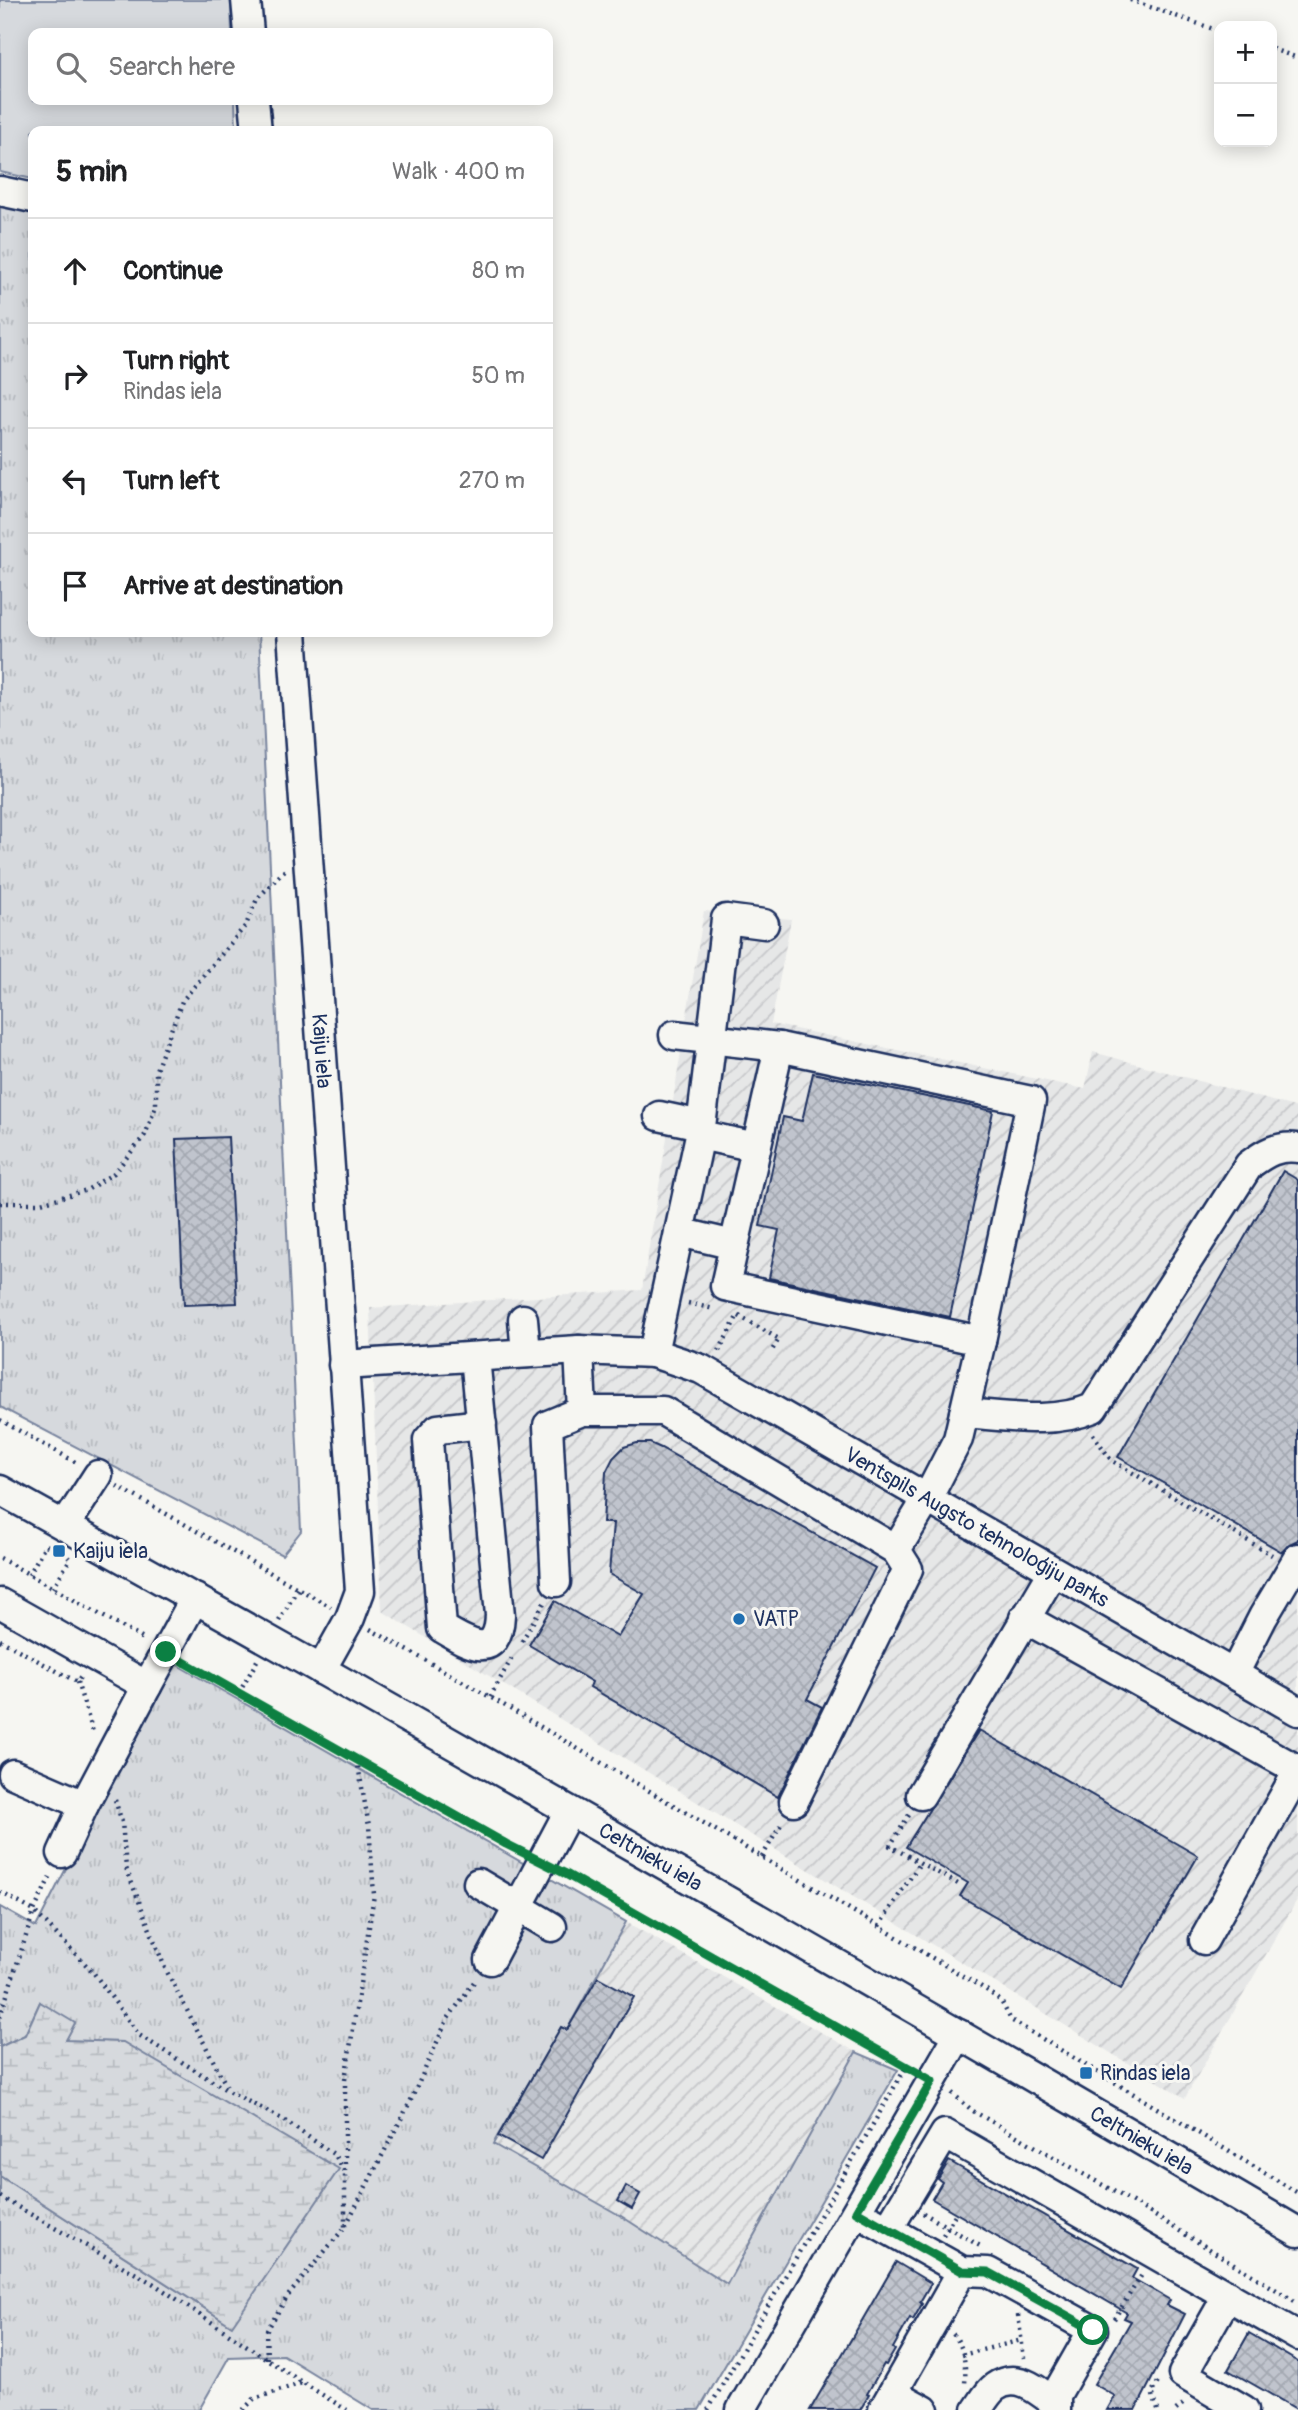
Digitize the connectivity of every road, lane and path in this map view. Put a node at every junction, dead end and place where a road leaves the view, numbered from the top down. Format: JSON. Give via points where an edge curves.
{"nodes":[{"id":1,"x":246,"y":0,"type":"edge"},
{"id":2,"x":1130,"y":0,"type":"edge"},
{"id":3,"x":249,"y":28,"type":"edge"},
{"id":4,"x":1214,"y":29,"type":"edge"},
{"id":5,"x":1277,"y":51,"type":"edge"},
{"id":6,"x":1298,"y":58,"type":"edge"},
{"id":7,"x":254,"y":105,"type":"edge"},
{"id":8,"x":257,"y":126,"type":"edge"},
{"id":9,"x":0,"y":191,"type":"edge"},
{"id":10,"x":28,"y":197,"type":"edge"},
{"id":11,"x":292,"y":637,"type":"edge"},
{"id":12,"x":294,"y":860,"type":"dead end"},
{"id":13,"x":764,"y":924,"type":"dead end"},
{"id":14,"x":674,"y":1035,"type":"dead end"},
{"id":15,"x":712,"y":1039,"type":"junction"},
{"id":16,"x":779,"y":1046,"type":"junction"},
{"id":17,"x":659,"y":1116,"type":"dead end"},
{"id":18,"x":701,"y":1130,"type":"junction"},
{"id":19,"x":756,"y":1147,"type":"junction"},
{"id":20,"x":1298,"y":1148,"type":"edge"},
{"id":21,"x":0,"y":1203,"type":"edge"},
{"id":22,"x":679,"y":1232,"type":"junction"},
{"id":23,"x":734,"y":1245,"type":"junction"},
{"id":24,"x":684,"y":1303,"type":"dead end"},
{"id":25,"x":724,"y":1312,"type":"dead end"},
{"id":26,"x":523,"y":1319,"type":"dead end"},
{"id":27,"x":981,"y":1340,"type":"junction"},
{"id":28,"x":579,"y":1350,"type":"junction"},
{"id":29,"x":771,"y":1352,"type":"dead end"},
{"id":30,"x":526,"y":1353,"type":"junction"},
{"id":31,"x":653,"y":1353,"type":"junction"},
{"id":32,"x":475,"y":1357,"type":"junction"},
{"id":33,"x":715,"y":1358,"type":"dead end"},
{"id":34,"x":343,"y":1365,"type":"junction"},
{"id":35,"x":582,"y":1411,"type":"junction"},
{"id":36,"x":964,"y":1413,"type":"junction"},
{"id":37,"x":1080,"y":1414,"type":"junction"},
{"id":38,"x":0,"y":1420,"type":"edge"},
{"id":39,"x":482,"y":1424,"type":"junction"},
{"id":40,"x":98,"y":1475,"type":"junction"},
{"id":41,"x":0,"y":1490,"type":"edge"},
{"id":42,"x":927,"y":1499,"type":"junction"},
{"id":43,"x":59,"y":1538,"type":"junction"},
{"id":44,"x":896,"y":1550,"type":"junction"},
{"id":45,"x":62,"y":1554,"type":"dead end"},
{"id":46,"x":1287,"y":1558,"type":"edge"},
{"id":47,"x":0,"y":1559,"type":"edge"},
{"id":48,"x":1053,"y":1572,"type":"junction"},
{"id":49,"x":29,"y":1575,"type":"junction"},
{"id":50,"x":556,"y":1582,"type":"dead end"},
{"id":51,"x":53,"y":1588,"type":"junction"},
{"id":52,"x":298,"y":1588,"type":"junction"},
{"id":53,"x":195,"y":1598,"type":"junction"},
{"id":54,"x":0,"y":1603,"type":"edge"},
{"id":55,"x":350,"y":1618,"type":"junction"},
{"id":56,"x":1024,"y":1618,"type":"junction"},
{"id":57,"x":275,"y":1629,"type":"dead end"},
{"id":58,"x":166,"y":1652,"type":"junction"},
{"id":59,"x":261,"y":1652,"type":"dead end"},
{"id":60,"x":321,"y":1670,"type":"junction"},
{"id":61,"x":1234,"y":1674,"type":"junction"},
{"id":62,"x":76,"y":1682,"type":"dead end"},
{"id":63,"x":147,"y":1686,"type":"junction"},
{"id":64,"x":239,"y":1693,"type":"junction"},
{"id":65,"x":1298,"y":1711,"type":"edge"},
{"id":66,"x":357,"y":1760,"type":"junction"},
{"id":67,"x":104,"y":1766,"type":"junction"},
{"id":68,"x":1298,"y":1771,"type":"edge"},
{"id":69,"x":13,"y":1774,"type":"dead end"},
{"id":70,"x":920,"y":1796,"type":"joint"},
{"id":71,"x":794,"y":1801,"type":"joint"},
{"id":72,"x":84,"y":1805,"type":"junction"},
{"id":73,"x":569,"y":1811,"type":"junction"},
{"id":74,"x":61,"y":1853,"type":"joint"},
{"id":75,"x":762,"y":1857,"type":"junction"},
{"id":76,"x":543,"y":1862,"type":"junction"},
{"id":77,"x":920,"y":1863,"type":"junction"},
{"id":78,"x":478,"y":1883,"type":"dead end"},
{"id":79,"x":958,"y":1884,"type":"dead end"},
{"id":80,"x":0,"y":1892,"type":"edge"},
{"id":81,"x":519,"y":1907,"type":"junction"},
{"id":82,"x":34,"y":1911,"type":"junction"},
{"id":83,"x":879,"y":1926,"type":"junction"},
{"id":84,"x":552,"y":1927,"type":"dead end"},
{"id":85,"x":1204,"y":1940,"type":"dead end"},
{"id":86,"x":490,"y":1960,"type":"joint"},
{"id":87,"x":0,"y":2017,"type":"edge"},
{"id":88,"x":959,"y":2034,"type":"junction"},
{"id":89,"x":906,"y":2067,"type":"junction"},
{"id":90,"x":932,"y":2081,"type":"junction"},
{"id":91,"x":229,"y":2091,"type":"junction"},
{"id":92,"x":345,"y":2172,"type":"junction"},
{"id":93,"x":1298,"y":2193,"type":"edge"},
{"id":94,"x":0,"y":2197,"type":"edge"},
{"id":95,"x":856,"y":2211,"type":"junction"},
{"id":96,"x":345,"y":2227,"type":"junction"},
{"id":97,"x":888,"y":2229,"type":"junction"},
{"id":98,"x":1298,"y":2232,"type":"edge"},
{"id":99,"x":962,"y":2271,"type":"junction"},
{"id":100,"x":1014,"y":2286,"type":"junction"},
{"id":101,"x":1228,"y":2295,"type":"junction"},
{"id":102,"x":1298,"y":2303,"type":"edge"},
{"id":103,"x":935,"y":2318,"type":"junction"},
{"id":104,"x":1298,"y":2336,"type":"edge"},
{"id":105,"x":1022,"y":2340,"type":"junction"},
{"id":106,"x":962,"y":2355,"type":"junction"},
{"id":107,"x":267,"y":2359,"type":"junction"},
{"id":108,"x":303,"y":2383,"type":"junction"},
{"id":109,"x":1028,"y":2383,"type":"junction"},
{"id":110,"x":971,"y":2399,"type":"edge"},
{"id":111,"x":888,"y":2401,"type":"edge"},
{"id":112,"x":1056,"y":2407,"type":"edge"},
{"id":113,"x":243,"y":2410,"type":"edge"},
{"id":114,"x":347,"y":2410,"type":"edge"},
{"id":115,"x":708,"y":2410,"type":"edge"},
{"id":116,"x":741,"y":2410,"type":"edge"},
{"id":117,"x":924,"y":2410,"type":"edge"},
{"id":118,"x":1244,"y":2410,"type":"edge"}],
"edges":[{"from":1,"to":3,"type":"street"},
{"from":2,"to":4,"type":"path"},
{"from":5,"to":6,"type":"path"},
{"from":7,"to":8,"type":"street"},
{"from":9,"to":10,"type":"street"},
{"from":11,"to":34,"type":"street","name":"Kaiju iela"},
{"from":12,"to":21,"type":"path","via":[[257,899],[246,925],[183,1001],[156,1070],[156,1107],[145,1135],[114,1173],[87,1190],[53,1200]]},
{"from":13,"to":15,"type":"street","via":[[726,919]]},
{"from":14,"to":15,"type":"street"},
{"from":15,"to":16,"type":"street"},
{"from":15,"to":18,"type":"street"},
{"from":16,"to":19,"type":"street"},
{"from":16,"to":27,"type":"street","via":[[1031,1101]]},
{"from":17,"to":18,"type":"street"},
{"from":18,"to":19,"type":"street"},
{"from":18,"to":22,"type":"street"},
{"from":19,"to":23,"type":"street"},
{"from":20,"to":37,"type":"street","via":[[1286,1146],[1249,1165],[1093,1408]]},
{"from":22,"to":23,"type":"street"},
{"from":22,"to":31,"type":"street"},
{"from":23,"to":27,"type":"street","via":[[725,1286]]},
{"from":24,"to":25,"type":"path"},
{"from":26,"to":30,"type":"street"},
{"from":27,"to":36,"type":"street"},
{"from":28,"to":30,"type":"street","name":"Ventspils Augsto tehnoloģiju parks"},
{"from":28,"to":31,"type":"street","name":"Ventspils Augsto tehnoloģiju parks"},
{"from":28,"to":35,"type":"street"},
{"from":29,"to":33,"type":"path","via":[[779,1339],[737,1315]]},
{"from":30,"to":32,"type":"street","name":"Ventspils Augsto tehnoloģiju parks"},
{"from":31,"to":42,"type":"street","name":"Ventspils Augsto tehnoloģiju parks","via":[[701,1369]]},
{"from":32,"to":34,"type":"street","name":"Ventspils Augsto tehnoloģiju parks"},
{"from":32,"to":39,"type":"street"},
{"from":34,"to":55,"type":"street","name":"Kaiju iela","via":[[360,1591]]},
{"from":35,"to":44,"type":"street","via":[[663,1411]]},
{"from":35,"to":50,"type":"street","via":[[548,1425]]},
{"from":36,"to":37,"type":"street","via":[[1049,1418]]},
{"from":36,"to":42,"type":"street","via":[[958,1438]]},
{"from":37,"to":46,"type":"path","via":[[1111,1460]]},
{"from":38,"to":40,"type":"path"},
{"from":39,"to":39,"type":"street","via":[[438,1429],[428,1440],[442,1628],[472,1646],[493,1639],[499,1631],[500,1615]]},
{"from":40,"to":43,"type":"street"},
{"from":40,"to":52,"type":"path"},
{"from":41,"to":43,"type":"street","name":"Celtnieku iela"},
{"from":42,"to":44,"type":"street"},
{"from":42,"to":48,"type":"street","name":"Ventspils Augsto tehnoloģiju parks"},
{"from":43,"to":49,"type":"path","via":[[45,1545]]},
{"from":43,"to":53,"type":"street","name":"Celtnieku iela"},
{"from":44,"to":71,"type":"street","via":[[908,1569]]},
{"from":45,"to":51,"type":"path","via":[[70,1559]]},
{"from":46,"to":61,"type":"street"},
{"from":47,"to":49,"type":"path"},
{"from":48,"to":56,"type":"street"},
{"from":48,"to":61,"type":"street","name":"Ventspils Augsto tehnoloģiju parks"},
{"from":49,"to":51,"type":"path"},
{"from":51,"to":58,"type":"path"},
{"from":52,"to":55,"type":"path"},
{"from":52,"to":57,"type":"path"},
{"from":53,"to":58,"type":"street"},
{"from":53,"to":60,"type":"street","name":"Celtnieku iela"},
{"from":54,"to":63,"type":"street"},
{"from":55,"to":60,"type":"street","name":"Kaiju iela"},
{"from":55,"to":75,"type":"path"},
{"from":56,"to":68,"type":"street"},
{"from":56,"to":70,"type":"street"},
{"from":58,"to":63,"type":"street"},
{"from":58,"to":64,"type":"path"},
{"from":59,"to":64,"type":"path"},
{"from":60,"to":73,"type":"street","name":"Celtnieku iela"},
{"from":61,"to":65,"type":"street","name":"Ventspils Augsto tehnoloģiju parks"},
{"from":62,"to":67,"type":"path"},
{"from":63,"to":67,"type":"street"},
{"from":64,"to":66,"type":"path"},
{"from":66,"to":76,"type":"path"},
{"from":66,"to":92,"type":"path","via":[[369,1826],[374,1895],[345,2080]]},
{"from":67,"to":72,"type":"street"},
{"from":67,"to":91,"type":"path","via":[[122,1822],[126,1868],[164,1968]]},
{"from":68,"to":85,"type":"street"},
{"from":69,"to":72,"type":"street"},
{"from":70,"to":77,"type":"path","via":[[890,1846]]},
{"from":71,"to":75,"type":"path"},
{"from":72,"to":74,"type":"street"},
{"from":73,"to":76,"type":"street"},
{"from":73,"to":88,"type":"street","name":"Celtnieku iela"},
{"from":74,"to":82,"type":"path"},
{"from":75,"to":83,"type":"path"},
{"from":76,"to":81,"type":"street"},
{"from":76,"to":89,"type":"path"},
{"from":77,"to":79,"type":"path"},
{"from":77,"to":83,"type":"path"},
{"from":78,"to":81,"type":"street"},
{"from":80,"to":82,"type":"path"},
{"from":81,"to":84,"type":"street"},
{"from":81,"to":86,"type":"street"},
{"from":82,"to":87,"type":"path"},
{"from":82,"to":91,"type":"path","via":[[93,1972],[139,2035]]},
{"from":83,"to":93,"type":"path","via":[[985,1989],[1001,2001],[1011,2020]]},
{"from":86,"to":96,"type":"path","via":[[447,2020]]},
{"from":88,"to":90,"type":"street"},
{"from":88,"to":98,"type":"street","name":"Celtnieku iela"},
{"from":89,"to":90,"type":"path"},
{"from":89,"to":115,"type":"path"},
{"from":90,"to":95,"type":"street"},
{"from":90,"to":102,"type":"path","via":[[973,2111]]},
{"from":91,"to":92,"type":"path","via":[[335,2155]]},
{"from":92,"to":96,"type":"path"},
{"from":94,"to":107,"type":"path","via":[[154,2284]]},
{"from":95,"to":97,"type":"street"},
{"from":95,"to":116,"type":"street"},
{"from":96,"to":107,"type":"path","via":[[287,2297],[266,2332]]},
{"from":97,"to":99,"type":"street"},
{"from":97,"to":101,"type":"street","via":[[945,2134]]},
{"from":99,"to":100,"type":"street","via":[[988,2272]]},
{"from":99,"to":103,"type":"street"},
{"from":100,"to":105,"type":"path"},
{"from":100,"to":112,"type":"street","via":[[1093,2330],[1056,2395]]},
{"from":101,"to":104,"type":"street"},
{"from":101,"to":118,"type":"street","via":[[1183,2374]]},
{"from":103,"to":106,"type":"path","via":[[958,2340]]},
{"from":103,"to":111,"type":"street"},
{"from":105,"to":106,"type":"path"},
{"from":105,"to":109,"type":"path"},
{"from":106,"to":110,"type":"path"},
{"from":107,"to":108,"type":"path"},
{"from":108,"to":113,"type":"path","via":[[254,2399]]},
{"from":108,"to":114,"type":"path"},
{"from":109,"to":110,"type":"street","via":[[1011,2381]]},
{"from":109,"to":112,"type":"street"},
{"from":111,"to":117,"type":"street"}]}
